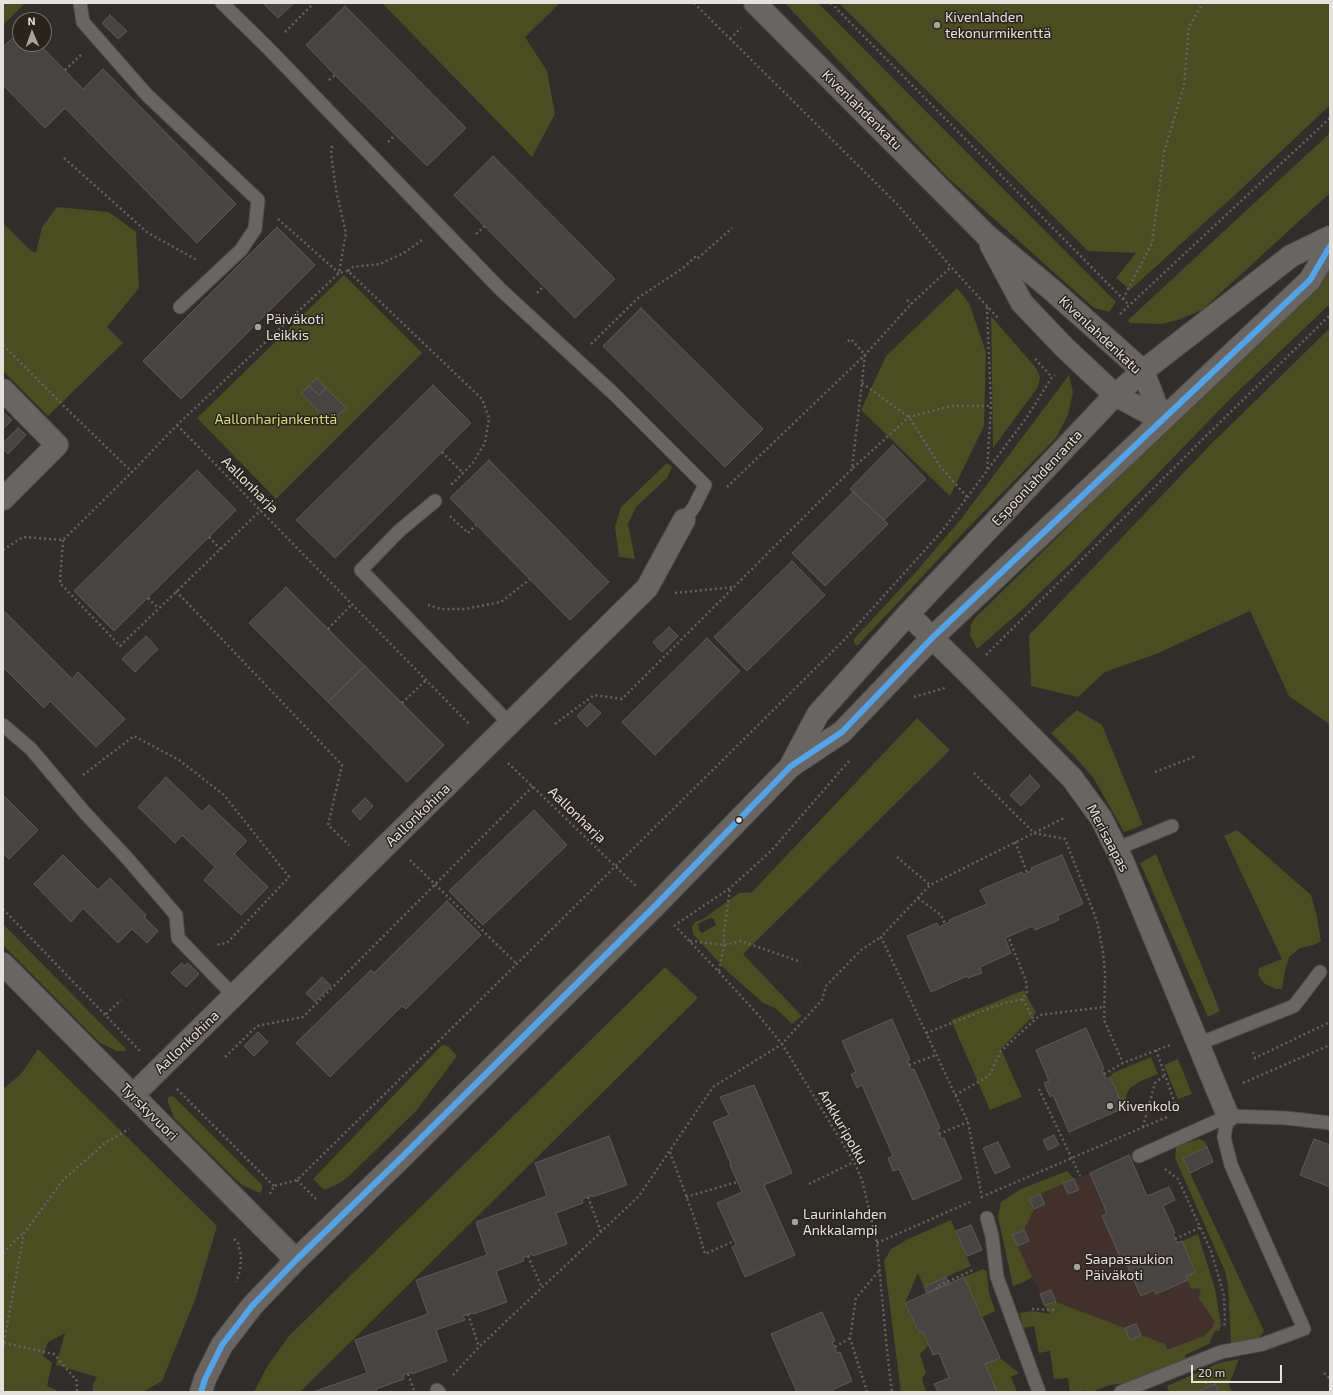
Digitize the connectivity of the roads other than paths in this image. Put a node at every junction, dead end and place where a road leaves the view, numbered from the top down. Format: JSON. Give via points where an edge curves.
{"nodes":[{"id":1,"x":80,"y":3,"type":"edge"},
{"id":2,"x":222,"y":3,"type":"edge"},
{"id":3,"x":756,"y":3,"type":"edge"},
{"id":4,"x":986,"y":235,"type":"junction"},
{"id":5,"x":1330,"y":237,"type":"edge"},
{"id":6,"x":1330,"y":246,"type":"edge"},
{"id":7,"x":180,"y":307,"type":"dead end"},
{"id":8,"x":1143,"y":371,"type":"junction"},
{"id":9,"x":3,"y":390,"type":"edge"},
{"id":10,"x":1115,"y":395,"type":"junction"},
{"id":11,"x":1162,"y":420,"type":"junction"},
{"id":12,"x":3,"y":499,"type":"edge"},
{"id":13,"x":435,"y":500,"type":"road end"},
{"id":14,"x":689,"y":514,"type":"joint"},
{"id":15,"x":908,"y":614,"type":"junction"},
{"id":16,"x":932,"y":638,"type":"junction"},
{"id":17,"x":510,"y":724,"type":"junction"},
{"id":18,"x":3,"y":725,"type":"edge"},
{"id":19,"x":791,"y":766,"type":"junction"},
{"id":20,"x":1172,"y":826,"type":"dead end"},
{"id":21,"x":1116,"y":849,"type":"junction"},
{"id":22,"x":3,"y":964,"type":"edge"},
{"id":23,"x":1320,"y":972,"type":"dead end"},
{"id":24,"x":234,"y":996,"type":"junction"},
{"id":25,"x":1187,"y":1043,"type":"junction"},
{"id":26,"x":133,"y":1095,"type":"junction"},
{"id":27,"x":1228,"y":1116,"type":"junction"},
{"id":28,"x":1330,"y":1123,"type":"edge"},
{"id":29,"x":1139,"y":1156,"type":"dead end"},
{"id":30,"x":987,"y":1218,"type":"dead end"},
{"id":31,"x":296,"y":1260,"type":"junction"},
{"id":32,"x":201,"y":1392,"type":"edge"},
{"id":33,"x":1039,"y":1392,"type":"edge"},
{"id":34,"x":1121,"y":1392,"type":"edge"}],
"edges":[{"from":1,"to":7,"type":"lane","via":[[83,22],[147,95],[258,200],[255,229],[240,250]]},
{"from":2,"to":14,"type":"lane","via":[[500,288],[705,484]]},
{"from":3,"to":4,"type":"street","name":"Kivenlahdenkatu"},
{"from":4,"to":8,"type":"street","name":"Kivenlahdenkatu"},
{"from":4,"to":10,"type":"street","name":"Kivenlahdenkatu","via":[[1022,303]]},
{"from":5,"to":8,"type":"street","name":"Espoonlahdenranta","via":[[1291,256]]},
{"from":6,"to":11,"type":"street","name":"Espoonlahdenranta","via":[[1310,280]]},
{"from":8,"to":10,"type":"street","name":"Espoonlahdenranta"},
{"from":8,"to":11,"type":"street","name":"Kivenlahdenkatu"},
{"from":9,"to":12,"type":"street","via":[[57,446]]},
{"from":10,"to":11,"type":"street","name":"Kivenlahdenkatu"},
{"from":10,"to":15,"type":"street","name":"Espoonlahdenranta"},
{"from":11,"to":16,"type":"street","name":"Espoonlahdenranta"},
{"from":13,"to":17,"type":"lane","via":[[361,570]]},
{"from":14,"to":17,"type":"street","name":"Aallonkohina","via":[[647,588]]},
{"from":15,"to":16,"type":"street","name":"Merisaapas"},
{"from":15,"to":19,"type":"street","name":"Espoonlahdenranta","via":[[818,714]]},
{"from":16,"to":19,"type":"street","name":"Espoonlahdenranta","via":[[842,732]]},
{"from":16,"to":21,"type":"street","name":"Merisaapas","via":[[1072,778],[1101,818]]},
{"from":17,"to":24,"type":"street","name":"Aallonkohina"},
{"from":18,"to":24,"type":"lane","via":[[31,749],[176,915],[178,938]]},
{"from":19,"to":31,"type":"street","name":"Espoonlahdenranta","via":[[656,906]]},
{"from":20,"to":21,"type":"lane"},
{"from":21,"to":25,"type":"street","name":"Merisaapas"},
{"from":22,"to":26,"type":"street","name":"Tyrskyvuori"},
{"from":23,"to":25,"type":"lane","via":[[1294,1006]]},
{"from":24,"to":26,"type":"street","name":"Aallonkohina"},
{"from":25,"to":27,"type":"street","name":"Merisaapas","via":[[1220,1094]]},
{"from":26,"to":31,"type":"street","name":"Tyrskyvuori"},
{"from":27,"to":28,"type":"lane"},
{"from":27,"to":29,"type":"lane"},
{"from":27,"to":34,"type":"lane","via":[[1224,1137],[1231,1165],[1304,1329],[1263,1344],[1221,1352]]},
{"from":30,"to":33,"type":"lane","via":[[997,1277]]},
{"from":31,"to":32,"type":"street","name":"Espoonlahdenranta","via":[[252,1306],[222,1345]]}]}
